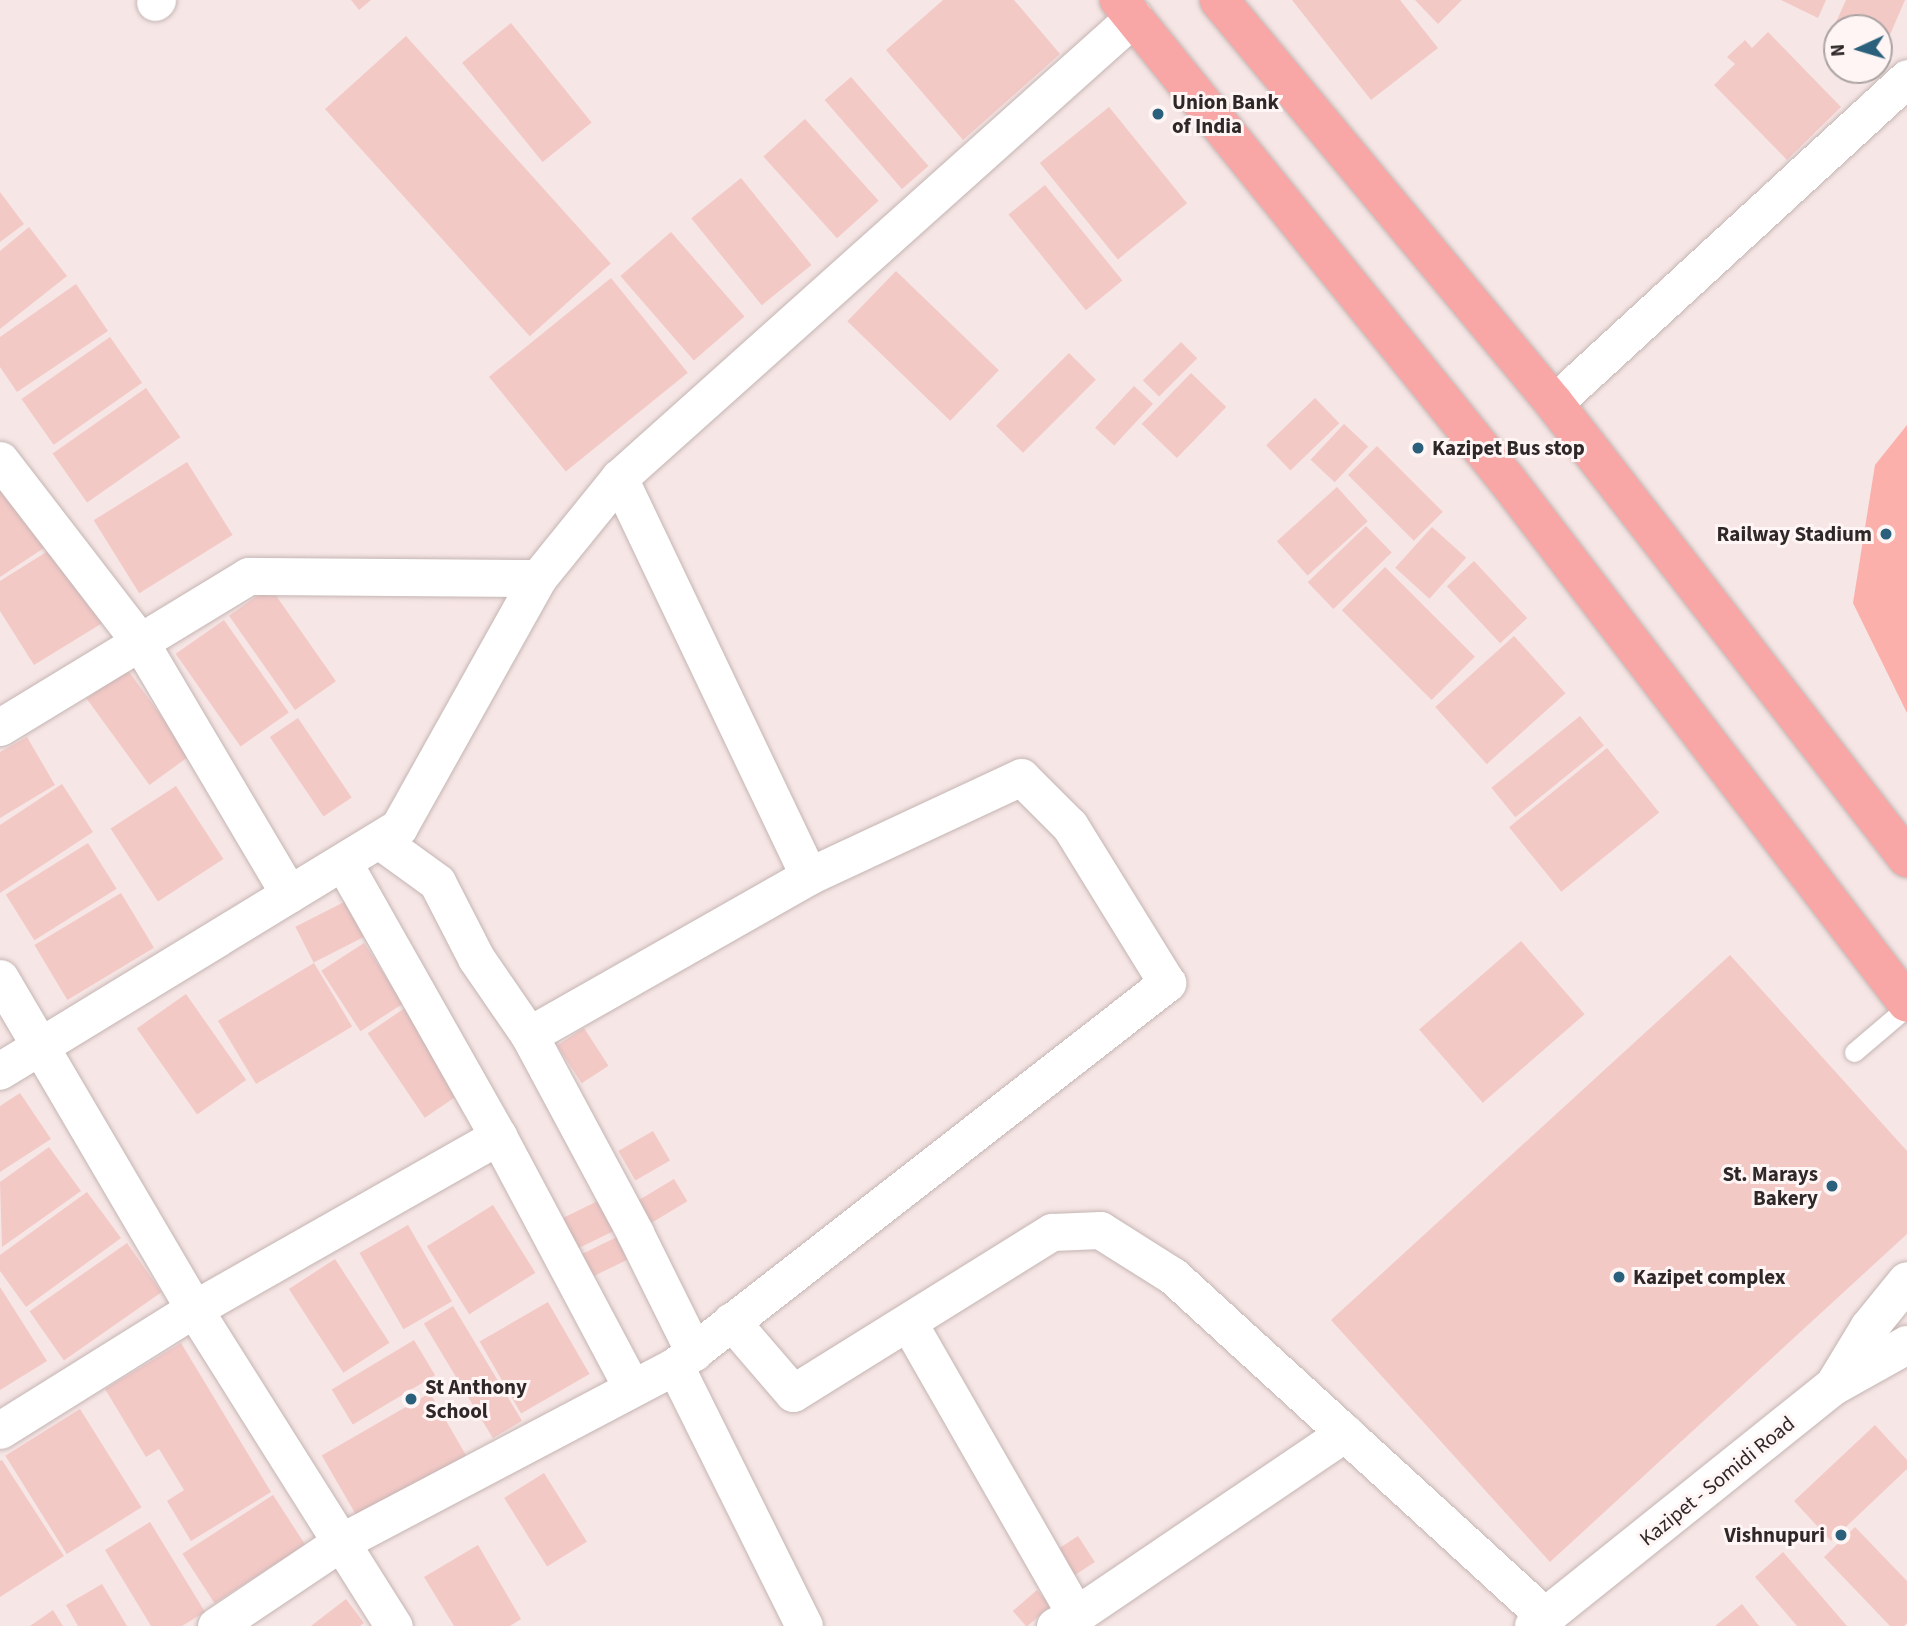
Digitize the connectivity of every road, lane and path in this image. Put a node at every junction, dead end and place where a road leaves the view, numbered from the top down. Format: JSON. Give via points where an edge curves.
{"nodes":[{"id":1,"x":1219,"y":0,"type":"edge"},
{"id":2,"x":1126,"y":9,"type":"edge"},
{"id":3,"x":1907,"y":78,"type":"edge"},
{"id":4,"x":1554,"y":403,"type":"junction"},
{"id":5,"x":0,"y":460,"type":"edge"},
{"id":6,"x":619,"y":478,"type":"junction"},
{"id":7,"x":538,"y":578,"type":"junction"},
{"id":8,"x":140,"y":642,"type":"junction"},
{"id":9,"x":0,"y":727,"type":"edge"},
{"id":10,"x":379,"y":840,"type":"junction"},
{"id":11,"x":1907,"y":858,"type":"edge"},
{"id":12,"x":343,"y":862,"type":"junction"},
{"id":13,"x":809,"y":876,"type":"junction"},
{"id":14,"x":289,"y":894,"type":"junction"},
{"id":15,"x":0,"y":978,"type":"edge"},
{"id":16,"x":1907,"y":1005,"type":"edge"},
{"id":17,"x":529,"y":1035,"type":"junction"},
{"id":18,"x":41,"y":1044,"type":"junction"},
{"id":19,"x":1854,"y":1052,"type":"dead end"},
{"id":20,"x":0,"y":1071,"type":"edge"},
{"id":21,"x":498,"y":1136,"type":"junction"},
{"id":22,"x":1907,"y":1281,"type":"edge"},
{"id":23,"x":194,"y":1309,"type":"junction"},
{"id":24,"x":732,"y":1321,"type":"junction"},
{"id":25,"x":908,"y":1322,"type":"junction"},
{"id":26,"x":1907,"y":1345,"type":"edge"},
{"id":27,"x":684,"y":1359,"type":"junction"},
{"id":28,"x":1834,"y":1386,"type":"junction"},
{"id":29,"x":632,"y":1388,"type":"junction"},
{"id":30,"x":0,"y":1430,"type":"edge"},
{"id":31,"x":1345,"y":1433,"type":"junction"},
{"id":32,"x":341,"y":1542,"type":"junction"},
{"id":33,"x":1065,"y":1621,"type":"edge"},
{"id":34,"x":1541,"y":1622,"type":"edge"},
{"id":35,"x":216,"y":1626,"type":"edge"},
{"id":36,"x":394,"y":1626,"type":"edge"},
{"id":37,"x":804,"y":1626,"type":"edge"}],
"edges":[{"from":1,"to":4,"type":"main road"},
{"from":2,"to":6,"type":"street"},
{"from":2,"to":16,"type":"main road","via":[[1507,480]]},
{"from":3,"to":4,"type":"street"},
{"from":4,"to":11,"type":"main road"},
{"from":5,"to":8,"type":"street"},
{"from":6,"to":7,"type":"street"},
{"from":6,"to":13,"type":"street"},
{"from":7,"to":8,"type":"street","via":[[248,576]]},
{"from":7,"to":10,"type":"street","via":[[399,827]]},
{"from":8,"to":9,"type":"street"},
{"from":8,"to":14,"type":"street"},
{"from":10,"to":12,"type":"street"},
{"from":10,"to":17,"type":"street","via":[[437,883],[476,958]]},
{"from":12,"to":14,"type":"street"},
{"from":12,"to":21,"type":"street"},
{"from":13,"to":17,"type":"street"},
{"from":13,"to":24,"type":"street","via":[[1021,777],[1070,826],[1167,983]]},
{"from":14,"to":18,"type":"street"},
{"from":15,"to":18,"type":"street"},
{"from":16,"to":19,"type":"lane"},
{"from":17,"to":27,"type":"street","via":[[635,1233]]},
{"from":18,"to":20,"type":"street"},
{"from":18,"to":23,"type":"street"},
{"from":21,"to":23,"type":"street"},
{"from":21,"to":29,"type":"street"},
{"from":22,"to":28,"type":"street","via":[[1869,1328]]},
{"from":23,"to":30,"type":"street"},
{"from":23,"to":32,"type":"street"},
{"from":24,"to":25,"type":"street","via":[[793,1393]]},
{"from":24,"to":27,"type":"street"},
{"from":25,"to":31,"type":"street","via":[[1052,1232],[1100,1230],[1173,1276]]},
{"from":25,"to":33,"type":"street"},
{"from":26,"to":28,"type":"street","name":"Kazipet - Somidi Road"},
{"from":27,"to":29,"type":"street"},
{"from":27,"to":37,"type":"street"},
{"from":28,"to":34,"type":"street","name":"Kazipet - Somidi Road"},
{"from":29,"to":32,"type":"street"},
{"from":31,"to":33,"type":"street"},
{"from":31,"to":34,"type":"street"},
{"from":32,"to":35,"type":"street"},
{"from":32,"to":36,"type":"street"}]}
